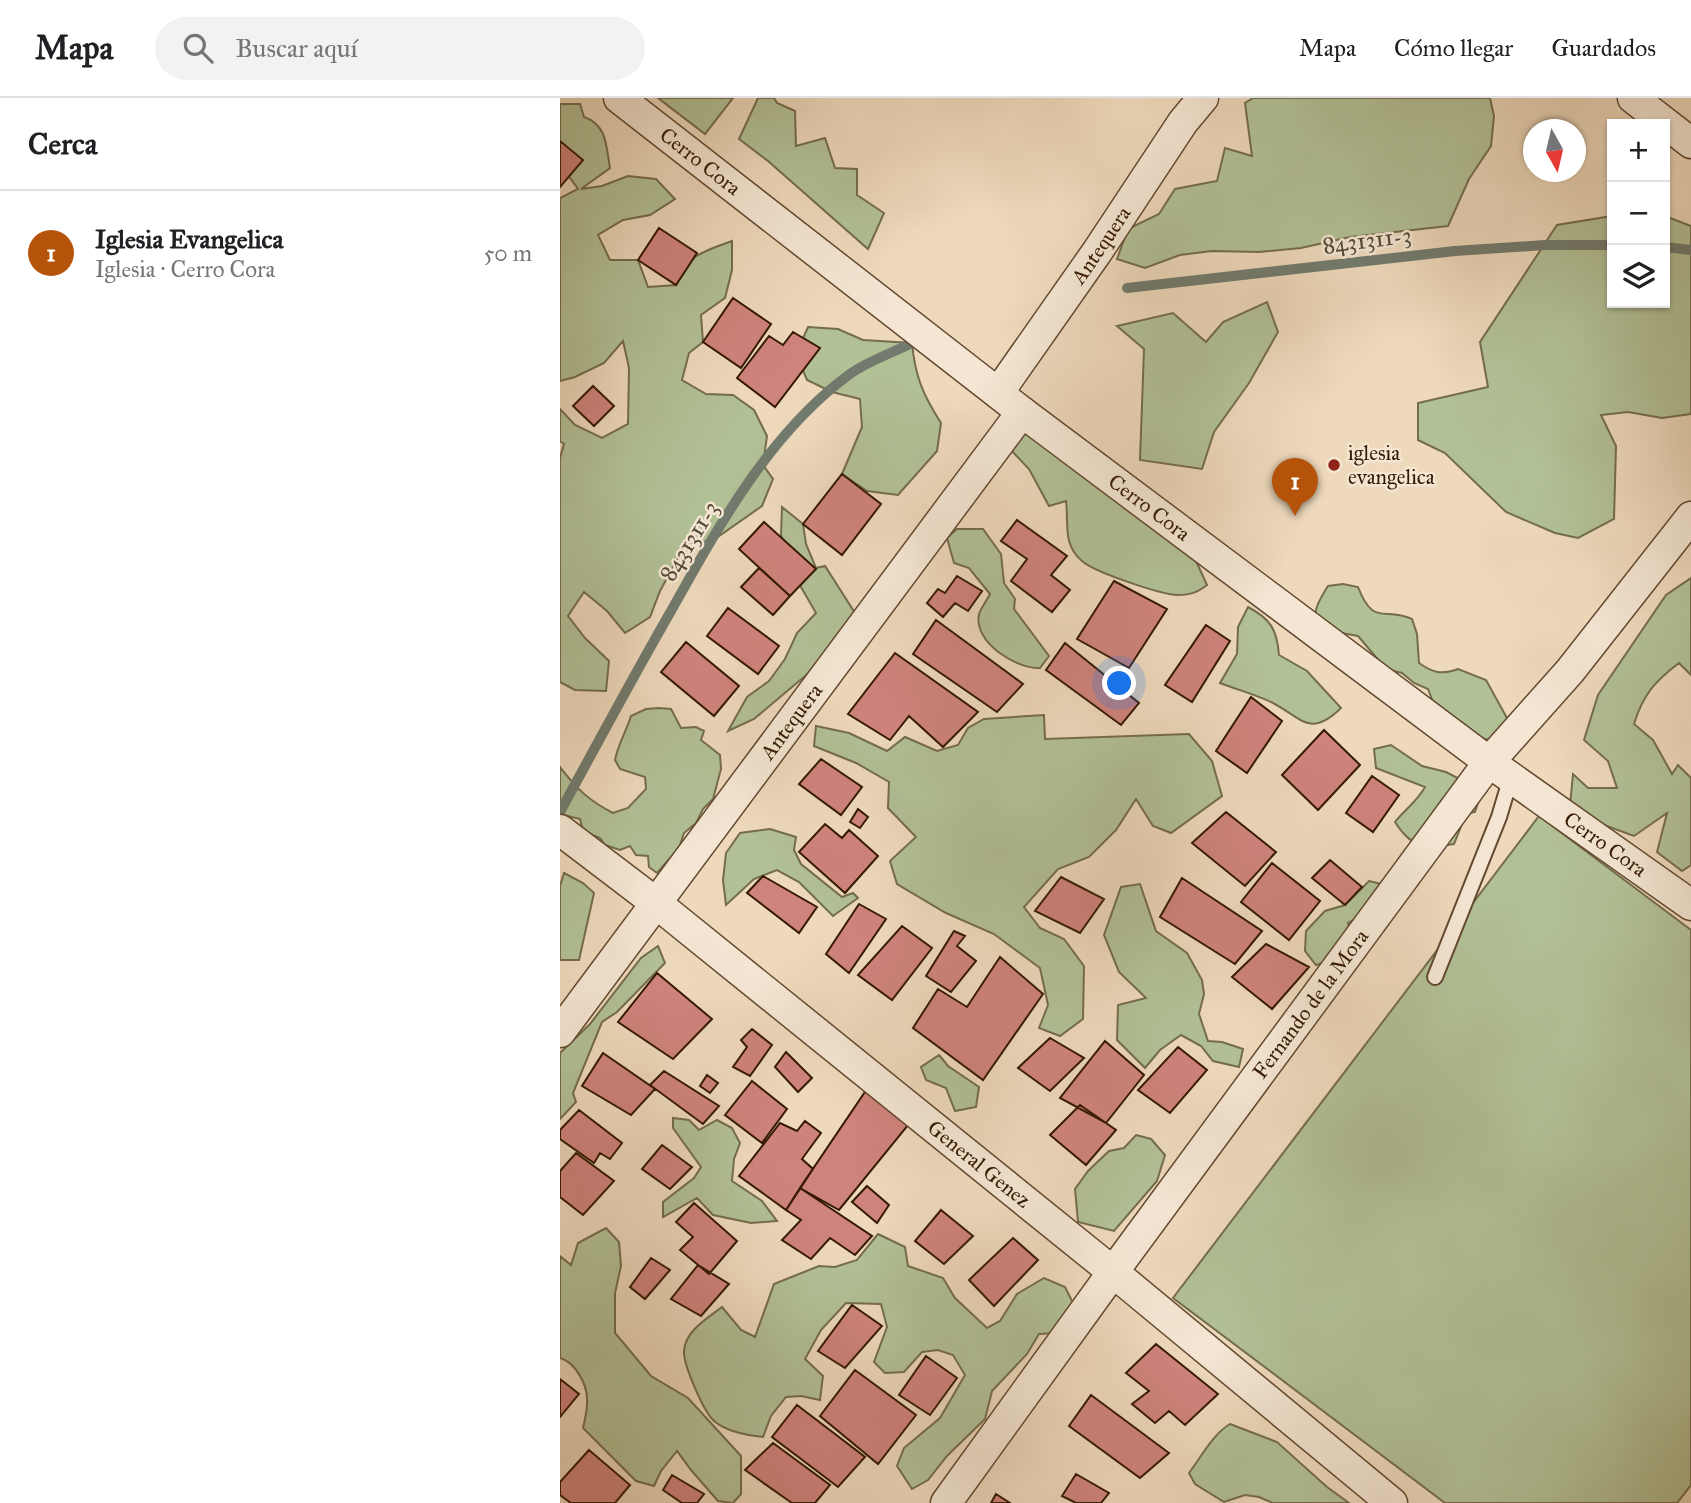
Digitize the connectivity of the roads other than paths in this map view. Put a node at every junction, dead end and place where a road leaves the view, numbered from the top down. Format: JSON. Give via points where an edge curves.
{"nodes":[{"id":1,"x":620,"y":98,"type":"edge"},
{"id":2,"x":1203,"y":98,"type":"edge"},
{"id":3,"x":1633,"y":98,"type":"edge"},
{"id":4,"x":1691,"y":143,"type":"edge"},
{"id":5,"x":998,"y":393,"type":"junction"},
{"id":6,"x":1022,"y":412,"type":"junction"},
{"id":7,"x":1691,"y":517,"type":"edge"},
{"id":8,"x":1500,"y":769,"type":"junction"},
{"id":9,"x":560,"y":830,"type":"edge"},
{"id":10,"x":656,"y":903,"type":"junction"},
{"id":11,"x":1691,"y":905,"type":"edge"},
{"id":12,"x":1435,"y":977,"type":"dead end"},
{"id":13,"x":560,"y":1032,"type":"edge"},
{"id":14,"x":1113,"y":1272,"type":"junction"},
{"id":15,"x":946,"y":1503,"type":"edge"},
{"id":16,"x":1392,"y":1503,"type":"edge"}],
"edges":[{"from":1,"to":5,"type":"street","name":"Cerro Cora"},
{"from":2,"to":5,"type":"street","name":"Antequera"},
{"from":3,"to":4,"type":"street"},
{"from":5,"to":6,"type":"street","name":"Cerro Cora"},
{"from":6,"to":8,"type":"street","name":"Cerro Cora"},
{"from":6,"to":10,"type":"street","name":"Antequera"},
{"from":7,"to":8,"type":"street","name":"Fernando de la Mora"},
{"from":8,"to":11,"type":"street","name":"Cerro Cora"},
{"from":8,"to":12,"type":"lane","via":[[1499,817]]},
{"from":8,"to":14,"type":"street","name":"Fernando de la Mora"},
{"from":9,"to":10,"type":"street","name":"General Genez"},
{"from":10,"to":13,"type":"street","name":"Antequera"},
{"from":10,"to":14,"type":"street","name":"General Genez"},
{"from":14,"to":15,"type":"street","name":"Fernando de la Mora"},
{"from":14,"to":16,"type":"street","name":"General Genez"}]}
